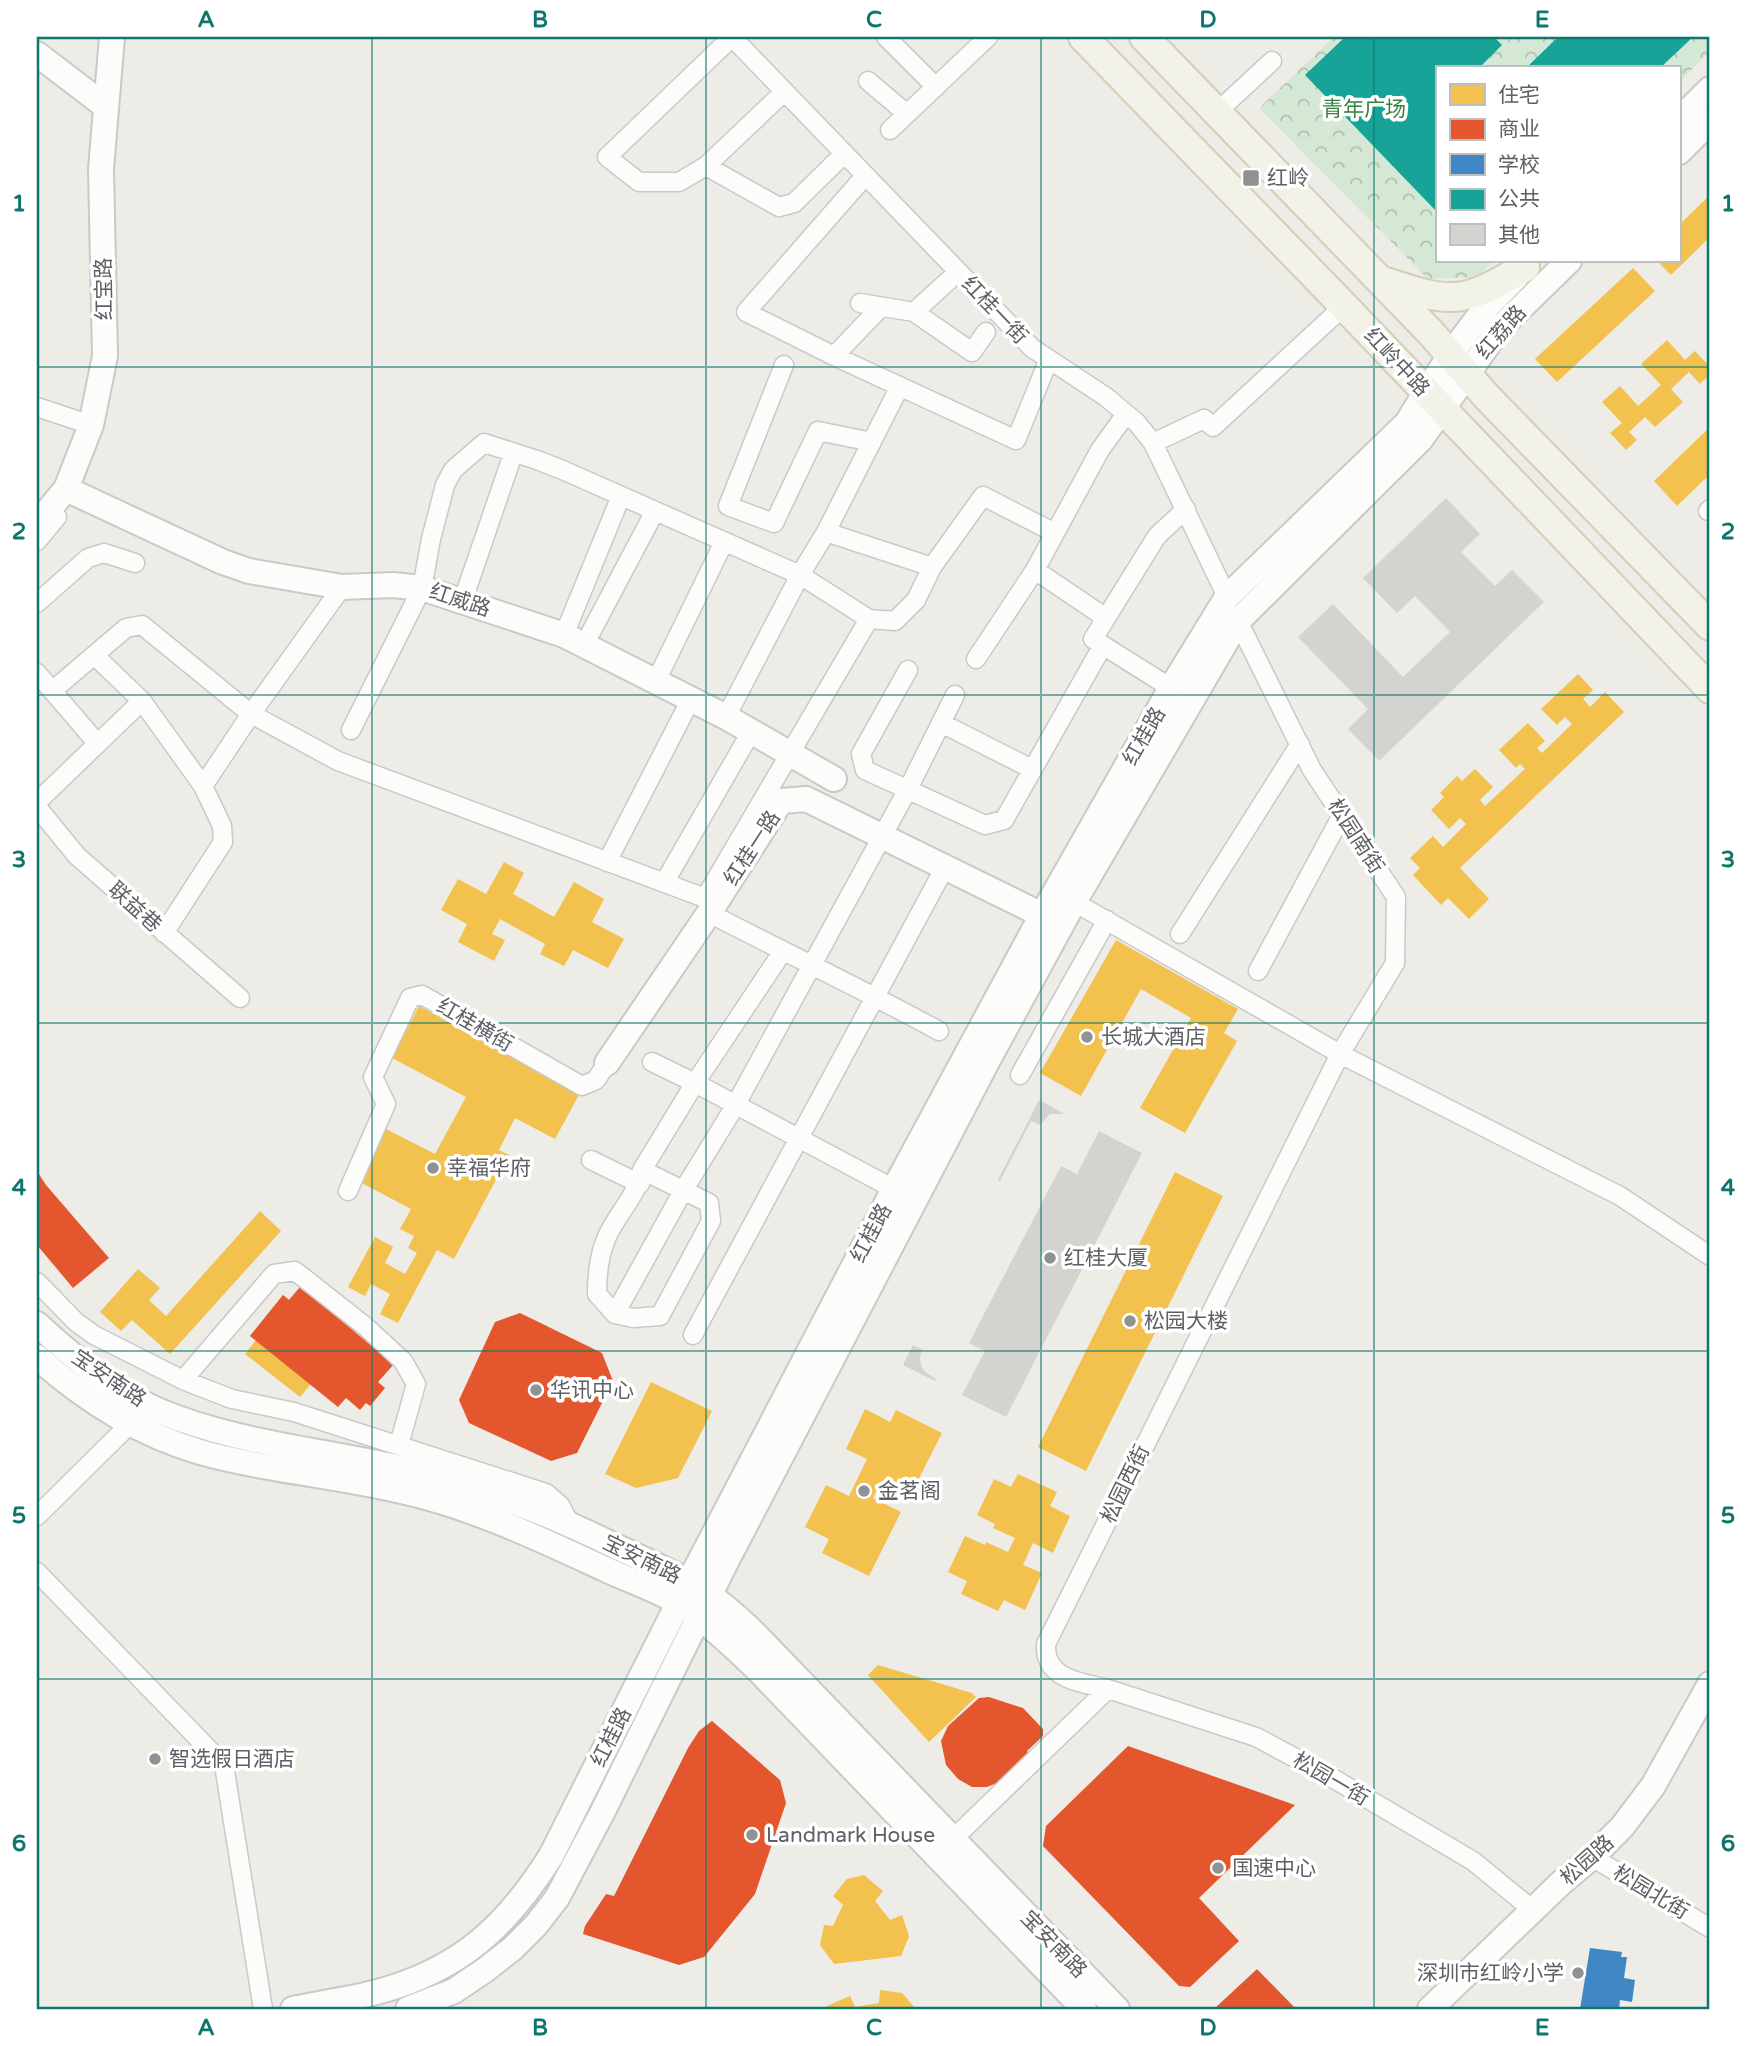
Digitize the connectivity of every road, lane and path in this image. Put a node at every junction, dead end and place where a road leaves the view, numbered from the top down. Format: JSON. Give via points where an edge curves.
{"nodes":[{"id":1,"x":112,"y":37,"type":"edge"},
{"id":2,"x":732,"y":37,"type":"edge"},
{"id":3,"x":886,"y":37,"type":"edge"},
{"id":4,"x":988,"y":37,"type":"edge"},
{"id":5,"x":1083,"y":37,"type":"edge"},
{"id":6,"x":1144,"y":37,"type":"edge"},
{"id":7,"x":37,"y":54,"type":"edge"},
{"id":8,"x":1272,"y":61,"type":"dead end"},
{"id":9,"x":868,"y":81,"type":"dead end"},
{"id":10,"x":936,"y":87,"type":"junction"},
{"id":11,"x":1710,"y":89,"type":"edge"},
{"id":12,"x":784,"y":92,"type":"junction"},
{"id":13,"x":105,"y":106,"type":"junction"},
{"id":14,"x":1217,"y":112,"type":"junction"},
{"id":15,"x":907,"y":114,"type":"junction"},
{"id":16,"x":1680,"y":119,"type":"edge"},
{"id":17,"x":1710,"y":121,"type":"edge"},
{"id":18,"x":890,"y":130,"type":"dead end"},
{"id":19,"x":1680,"y":151,"type":"edge"},
{"id":20,"x":844,"y":154,"type":"junction"},
{"id":21,"x":706,"y":166,"type":"junction"},
{"id":22,"x":866,"y":176,"type":"junction"},
{"id":23,"x":1568,"y":262,"type":"edge"},
{"id":24,"x":1529,"y":264,"type":"edge"},
{"id":25,"x":958,"y":272,"type":"junction"},
{"id":26,"x":1380,"y":281,"type":"junction"},
{"id":27,"x":860,"y":303,"type":"dead end"},
{"id":28,"x":1344,"y":306,"type":"junction"},
{"id":29,"x":881,"y":307,"type":"junction"},
{"id":30,"x":914,"y":312,"type":"junction"},
{"id":31,"x":986,"y":332,"type":"dead end"},
{"id":32,"x":834,"y":356,"type":"junction"},
{"id":33,"x":1049,"y":359,"type":"junction"},
{"id":34,"x":784,"y":365,"type":"dead end"},
{"id":35,"x":1458,"y":365,"type":"junction"},
{"id":36,"x":900,"y":386,"type":"junction"},
{"id":37,"x":1433,"y":401,"type":"junction"},
{"id":38,"x":37,"y":407,"type":"edge"},
{"id":39,"x":1126,"y":414,"type":"junction"},
{"id":40,"x":91,"y":425,"type":"junction"},
{"id":41,"x":872,"y":442,"type":"junction"},
{"id":42,"x":1153,"y":443,"type":"junction"},
{"id":43,"x":513,"y":454,"type":"junction"},
{"id":44,"x":72,"y":491,"type":"junction"},
{"id":45,"x":621,"y":496,"type":"junction"},
{"id":46,"x":1186,"y":509,"type":"junction"},
{"id":47,"x":655,"y":511,"type":"junction"},
{"id":48,"x":37,"y":524,"type":"edge"},
{"id":49,"x":826,"y":532,"type":"junction"},
{"id":50,"x":1055,"y":533,"type":"junction"},
{"id":51,"x":37,"y":541,"type":"edge"},
{"id":52,"x":724,"y":541,"type":"junction"},
{"id":53,"x":135,"y":563,"type":"dead end"},
{"id":54,"x":932,"y":567,"type":"junction"},
{"id":55,"x":1035,"y":570,"type":"junction"},
{"id":56,"x":800,"y":575,"type":"junction"},
{"id":57,"x":342,"y":587,"type":"junction"},
{"id":58,"x":422,"y":588,"type":"junction"},
{"id":59,"x":1227,"y":597,"type":"junction"},
{"id":60,"x":463,"y":600,"type":"junction"},
{"id":61,"x":37,"y":603,"type":"edge"},
{"id":62,"x":1106,"y":618,"type":"junction"},
{"id":63,"x":869,"y":619,"type":"junction"},
{"id":64,"x":1238,"y":621,"type":"junction"},
{"id":65,"x":1710,"y":626,"type":"edge"},
{"id":66,"x":591,"y":632,"type":"dead end"},
{"id":67,"x":564,"y":635,"type":"junction"},
{"id":68,"x":1102,"y":645,"type":"junction"},
{"id":69,"x":94,"y":655,"type":"junction"},
{"id":70,"x":976,"y":659,"type":"dead end"},
{"id":71,"x":908,"y":670,"type":"dead end"},
{"id":72,"x":37,"y":673,"type":"edge"},
{"id":73,"x":656,"y":681,"type":"junction"},
{"id":74,"x":1171,"y":688,"type":"junction"},
{"id":75,"x":1710,"y":689,"type":"edge"},
{"id":76,"x":52,"y":691,"type":"junction"},
{"id":77,"x":955,"y":695,"type":"dead end"},
{"id":78,"x":691,"y":699,"type":"junction"},
{"id":79,"x":142,"y":701,"type":"junction"},
{"id":80,"x":251,"y":714,"type":"junction"},
{"id":81,"x":726,"y":717,"type":"junction"},
{"id":82,"x":941,"y":723,"type":"junction"},
{"id":83,"x":351,"y":730,"type":"dead end"},
{"id":84,"x":751,"y":732,"type":"junction"},
{"id":85,"x":97,"y":743,"type":"junction"},
{"id":86,"x":1300,"y":744,"type":"junction"},
{"id":87,"x":789,"y":755,"type":"junction"},
{"id":88,"x":1032,"y":769,"type":"junction"},
{"id":89,"x":834,"y":779,"type":"dead end"},
{"id":90,"x":203,"y":786,"type":"junction"},
{"id":91,"x":908,"y":789,"type":"junction"},
{"id":92,"x":37,"y":802,"type":"edge"},
{"id":93,"x":37,"y":807,"type":"edge"},
{"id":94,"x":1342,"y":814,"type":"junction"},
{"id":95,"x":880,"y":836,"type":"junction"},
{"id":96,"x":607,"y":862,"type":"junction"},
{"id":97,"x":945,"y":867,"type":"junction"},
{"id":98,"x":664,"y":883,"type":"junction"},
{"id":99,"x":1074,"y":902,"type":"junction"},
{"id":100,"x":709,"y":914,"type":"junction"},
{"id":101,"x":1042,"y":915,"type":"junction"},
{"id":102,"x":1107,"y":920,"type":"junction"},
{"id":103,"x":164,"y":933,"type":"junction"},
{"id":104,"x":1180,"y":934,"type":"dead end"},
{"id":105,"x":783,"y":951,"type":"junction"},
{"id":106,"x":811,"y":966,"type":"junction"},
{"id":107,"x":1258,"y":971,"type":"dead end"},
{"id":108,"x":875,"y":996,"type":"junction"},
{"id":109,"x":240,"y":998,"type":"dead end"},
{"id":110,"x":939,"y":1031,"type":"dead end"},
{"id":111,"x":1340,"y":1054,"type":"junction"},
{"id":112,"x":652,"y":1062,"type":"dead end"},
{"id":113,"x":607,"y":1063,"type":"joint"},
{"id":114,"x":1020,"y":1076,"type":"dead end"},
{"id":115,"x":695,"y":1083,"type":"junction"},
{"id":116,"x":735,"y":1105,"type":"junction"},
{"id":117,"x":798,"y":1138,"type":"junction"},
{"id":118,"x":591,"y":1160,"type":"dead end"},
{"id":119,"x":641,"y":1177,"type":"junction"},
{"id":120,"x":894,"y":1189,"type":"junction"},
{"id":121,"x":348,"y":1191,"type":"dead end"},
{"id":122,"x":683,"y":1191,"type":"junction"},
{"id":123,"x":1710,"y":1256,"type":"edge"},
{"id":124,"x":37,"y":1282,"type":"edge"},
{"id":125,"x":615,"y":1314,"type":"junction"},
{"id":126,"x":42,"y":1329,"type":"edge"},
{"id":127,"x":94,"y":1335,"type":"junction"},
{"id":128,"x":693,"y":1335,"type":"dead end"},
{"id":129,"x":37,"y":1357,"type":"edge"},
{"id":130,"x":183,"y":1380,"type":"junction"},
{"id":131,"x":131,"y":1423,"type":"junction"},
{"id":132,"x":399,"y":1445,"type":"junction"},
{"id":133,"x":37,"y":1516,"type":"edge"},
{"id":134,"x":570,"y":1524,"type":"junction"},
{"id":135,"x":37,"y":1572,"type":"edge"},
{"id":136,"x":694,"y":1599,"type":"junction"},
{"id":137,"x":1710,"y":1684,"type":"edge"},
{"id":138,"x":1108,"y":1689,"type":"junction"},
{"id":139,"x":953,"y":1839,"type":"junction"},
{"id":140,"x":1592,"y":1857,"type":"junction"},
{"id":141,"x":1533,"y":1910,"type":"junction"},
{"id":142,"x":1710,"y":1928,"type":"edge"},
{"id":143,"x":262,"y":2009,"type":"edge"},
{"id":144,"x":293,"y":2009,"type":"edge"},
{"id":145,"x":408,"y":2009,"type":"edge"},
{"id":146,"x":1084,"y":2009,"type":"edge"},
{"id":147,"x":1117,"y":2009,"type":"edge"},
{"id":148,"x":1430,"y":2009,"type":"edge"}],
"edges":[{"from":1,"to":13,"type":"street","name":"红宝路"},
{"from":2,"to":12,"type":"street","name":"红桂一街"},
{"from":2,"to":21,"type":"street","via":[[607,157],[639,182],[679,182]]},
{"from":3,"to":10,"type":"street"},
{"from":4,"to":10,"type":"street"},
{"from":5,"to":28,"type":"main road","name":"红岭中路"},
{"from":6,"to":14,"type":"main road","name":"红岭中路"},
{"from":7,"to":13,"type":"street"},
{"from":8,"to":14,"type":"street"},
{"from":9,"to":15,"type":"street"},
{"from":10,"to":15,"type":"street"},
{"from":11,"to":16,"type":"street"},
{"from":12,"to":20,"type":"street","name":"红桂一街"},
{"from":12,"to":21,"type":"street"},
{"from":13,"to":40,"type":"street","name":"红宝路","via":[[100,169],[105,356]]},
{"from":14,"to":26,"type":"main road","name":"红岭中路"},
{"from":15,"to":18,"type":"street"},
{"from":17,"to":19,"type":"street"},
{"from":20,"to":21,"type":"street","via":[[794,203],[779,207]]},
{"from":20,"to":22,"type":"street","name":"红桂一街"},
{"from":22,"to":25,"type":"street","name":"红桂一街"},
{"from":22,"to":32,"type":"street","via":[[746,312]]},
{"from":23,"to":35,"type":"street","name":"红荔路"},
{"from":24,"to":26,"type":"main road","via":[[1490,286],[1456,297]]},
{"from":24,"to":35,"type":"street","name":"红荔路","via":[[1483,312]]},
{"from":25,"to":30,"type":"street"},
{"from":25,"to":33,"type":"street","name":"红桂一街","via":[[1032,348]]},
{"from":26,"to":35,"type":"main road","name":"红岭中路"},
{"from":27,"to":29,"type":"street"},
{"from":28,"to":37,"type":"main road","name":"红岭中路"},
{"from":28,"to":42,"type":"street","via":[[1213,427],[1204,419]]},
{"from":29,"to":30,"type":"street"},
{"from":29,"to":32,"type":"street"},
{"from":30,"to":31,"type":"street","via":[[972,352]]},
{"from":32,"to":36,"type":"street"},
{"from":33,"to":36,"type":"street","via":[[1016,440]]},
{"from":33,"to":39,"type":"street","name":"红桂一街"},
{"from":34,"to":41,"type":"street","via":[[728,506],[774,523],[818,431]]},
{"from":35,"to":37,"type":"street","name":"红荔路"},
{"from":35,"to":65,"type":"main road","name":"红岭中路"},
{"from":36,"to":41,"type":"street"},
{"from":37,"to":59,"type":"street","name":"红桂路"},
{"from":37,"to":64,"type":"street","name":"红桂路","via":[[1421,439]]},
{"from":37,"to":75,"type":"main road","name":"红岭中路"},
{"from":38,"to":40,"type":"street"},
{"from":39,"to":42,"type":"street","name":"红桂一街"},
{"from":39,"to":50,"type":"street","via":[[1100,450]]},
{"from":40,"to":44,"type":"street","name":"红宝路"},
{"from":41,"to":49,"type":"street"},
{"from":42,"to":46,"type":"street","name":"红桂一街"},
{"from":43,"to":45,"type":"street"},
{"from":43,"to":58,"type":"street","via":[[484,443],[453,470],[430,539]]},
{"from":43,"to":60,"type":"street"},
{"from":44,"to":48,"type":"street","name":"红宝路"},
{"from":44,"to":51,"type":"street"},
{"from":44,"to":57,"type":"street","name":"红威路","via":[[223,562]]},
{"from":45,"to":47,"type":"street"},
{"from":45,"to":67,"type":"street"},
{"from":46,"to":59,"type":"street","name":"红桂一街"},
{"from":46,"to":62,"type":"street","via":[[1157,536]]},
{"from":47,"to":52,"type":"street"},
{"from":47,"to":66,"type":"street"},
{"from":49,"to":54,"type":"street"},
{"from":49,"to":56,"type":"street"},
{"from":50,"to":54,"type":"street","via":[[983,496]]},
{"from":50,"to":55,"type":"street"},
{"from":52,"to":56,"type":"street"},
{"from":52,"to":73,"type":"street"},
{"from":53,"to":61,"type":"street","via":[[104,553],[88,558]]},
{"from":54,"to":63,"type":"street","via":[[916,600],[895,621]]},
{"from":55,"to":62,"type":"street"},
{"from":55,"to":70,"type":"street"},
{"from":56,"to":63,"type":"street"},
{"from":56,"to":81,"type":"street"},
{"from":57,"to":58,"type":"street","name":"红威路","via":[[393,584]]},
{"from":57,"to":80,"type":"street"},
{"from":58,"to":60,"type":"street","name":"红威路"},
{"from":58,"to":83,"type":"street"},
{"from":59,"to":74,"type":"street","name":"红桂路"},
{"from":60,"to":67,"type":"street","name":"红威路"},
{"from":62,"to":68,"type":"street","via":[[1093,639]]},
{"from":63,"to":87,"type":"street"},
{"from":64,"to":86,"type":"street","name":"松园南街"},
{"from":64,"to":99,"type":"street","name":"红桂路"},
{"from":67,"to":73,"type":"street","name":"红威路"},
{"from":68,"to":74,"type":"street"},
{"from":68,"to":88,"type":"street"},
{"from":69,"to":76,"type":"street"},
{"from":69,"to":79,"type":"street"},
{"from":69,"to":80,"type":"street","via":[[126,628],[142,625]]},
{"from":71,"to":91,"type":"street","via":[[861,754],[865,769]]},
{"from":72,"to":76,"type":"street"},
{"from":73,"to":78,"type":"street","name":"红威路"},
{"from":74,"to":101,"type":"street","name":"红桂路"},
{"from":76,"to":85,"type":"street"},
{"from":77,"to":82,"type":"street"},
{"from":78,"to":81,"type":"street","name":"红威路"},
{"from":78,"to":96,"type":"street"},
{"from":79,"to":85,"type":"street"},
{"from":79,"to":90,"type":"street"},
{"from":80,"to":90,"type":"street"},
{"from":80,"to":96,"type":"street","via":[[338,761]]},
{"from":81,"to":84,"type":"street","name":"红威路"},
{"from":82,"to":88,"type":"street"},
{"from":82,"to":91,"type":"street"},
{"from":84,"to":87,"type":"street","name":"红威路"},
{"from":84,"to":98,"type":"street"},
{"from":85,"to":92,"type":"street"},
{"from":86,"to":94,"type":"street","name":"松园南街"},
{"from":86,"to":104,"type":"street"},
{"from":87,"to":89,"type":"street","name":"红威路"},
{"from":87,"to":98,"type":"street","via":[[705,898]]},
{"from":88,"to":91,"type":"street","via":[[1003,820],[985,825]]},
{"from":90,"to":103,"type":"street","via":[[222,826],[223,842]]},
{"from":91,"to":95,"type":"street"},
{"from":93,"to":103,"type":"street","name":"联益巷","via":[[77,856]]},
{"from":94,"to":107,"type":"street"},
{"from":94,"to":111,"type":"street","name":"松园南街","via":[[1396,897],[1395,962]]},
{"from":95,"to":97,"type":"street","name":"红桂一路"},
{"from":95,"to":100,"type":"street","name":"红桂一路","via":[[806,799],[781,801]]},
{"from":95,"to":106,"type":"street"},
{"from":96,"to":98,"type":"street"},
{"from":97,"to":101,"type":"street","name":"红桂一路"},
{"from":97,"to":108,"type":"street"},
{"from":99,"to":102,"type":"street"},
{"from":99,"to":136,"type":"street","name":"红桂路"},
{"from":100,"to":105,"type":"street"},
{"from":100,"to":113,"type":"street","name":"红桂一路"},
{"from":101,"to":120,"type":"street","name":"红桂路"},
{"from":102,"to":111,"type":"street"},
{"from":102,"to":114,"type":"street"},
{"from":103,"to":109,"type":"street","name":"联益巷"},
{"from":105,"to":106,"type":"street"},
{"from":105,"to":115,"type":"street"},
{"from":106,"to":108,"type":"street"},
{"from":106,"to":116,"type":"street"},
{"from":108,"to":110,"type":"street"},
{"from":108,"to":117,"type":"street"},
{"from":111,"to":123,"type":"street","via":[[1620,1196]]},
{"from":111,"to":138,"type":"street","name":"松园西街","via":[[1046,1644],[1049,1663],[1061,1675]]},
{"from":112,"to":115,"type":"street"},
{"from":113,"to":121,"type":"street","name":"红桂横街","via":[[596,1080],[582,1086],[422,995],[410,998],[373,1077],[386,1104]]},
{"from":115,"to":116,"type":"street"},
{"from":115,"to":119,"type":"street"},
{"from":116,"to":117,"type":"street"},
{"from":116,"to":122,"type":"street"},
{"from":117,"to":120,"type":"street"},
{"from":117,"to":128,"type":"street"},
{"from":118,"to":119,"type":"street"},
{"from":119,"to":122,"type":"street"},
{"from":119,"to":125,"type":"street","via":[[607,1238],[597,1275],[597,1294]]},
{"from":120,"to":136,"type":"street","name":"红桂路"},
{"from":122,"to":125,"type":"street"},
{"from":122,"to":125,"type":"street","via":[[709,1203],[711,1221],[660,1316]]},
{"from":124,"to":127,"type":"street"},
{"from":126,"to":127,"type":"street"},
{"from":126,"to":134,"type":"street","name":"宝安南路","via":[[94,1373],[159,1410],[251,1439],[410,1470],[509,1499]]},
{"from":127,"to":130,"type":"street"},
{"from":129,"to":131,"type":"street","name":"宝安南路","via":[[74,1388]]},
{"from":130,"to":132,"type":"street","via":[[232,1399],[294,1412]]},
{"from":130,"to":132,"type":"street","via":[[274,1274],[295,1271],[403,1361],[416,1384]]},
{"from":131,"to":133,"type":"street"},
{"from":131,"to":136,"type":"street","name":"宝安南路","via":[[199,1451],[417,1494],[464,1508]]},
{"from":132,"to":134,"type":"street","via":[[546,1493],[560,1505]]},
{"from":134,"to":136,"type":"street","name":"宝安南路"},
{"from":135,"to":143,"type":"street","via":[[224,1765]]},
{"from":136,"to":139,"type":"street","name":"宝安南路","via":[[730,1611],[755,1634]]},
{"from":136,"to":144,"type":"street","name":"红桂路","via":[[551,1856],[509,1915],[478,1943],[429,1974],[378,1992]]},
{"from":136,"to":145,"type":"street","name":"红桂路","via":[[597,1824],[557,1898],[512,1949],[485,1970],[454,1991]]},
{"from":136,"to":146,"type":"street","name":"宝安南路"},
{"from":137,"to":140,"type":"street","name":"松园路","via":[[1653,1786]]},
{"from":138,"to":139,"type":"street"},
{"from":138,"to":141,"type":"street","name":"松园一街","via":[[1256,1737],[1473,1861]]},
{"from":139,"to":147,"type":"street","name":"宝安南路"},
{"from":140,"to":141,"type":"street","name":"松园路"},
{"from":140,"to":142,"type":"street","name":"松园北街"},
{"from":141,"to":148,"type":"street","name":"松园路"}]}
